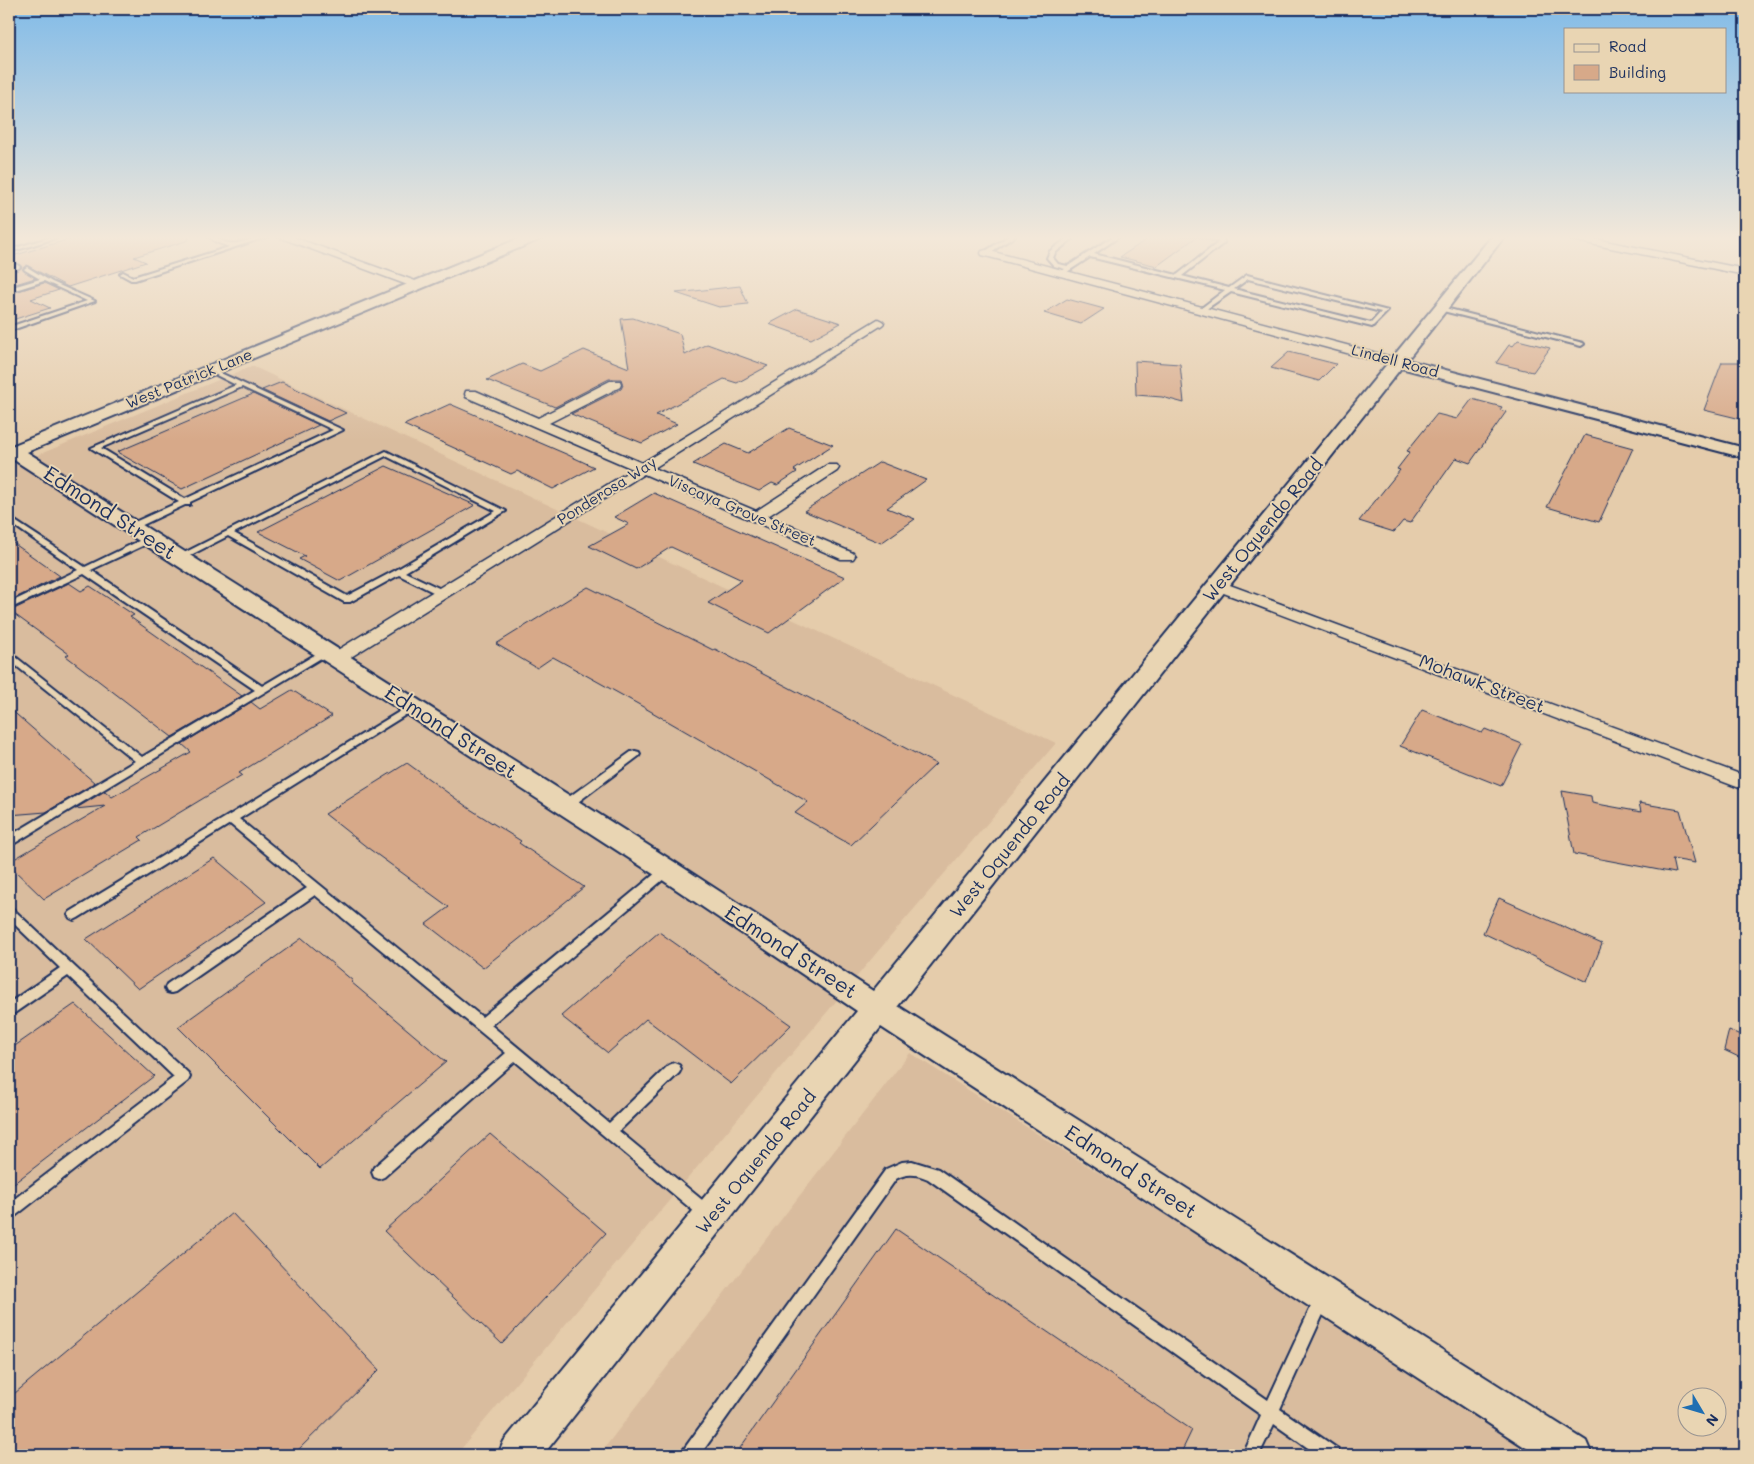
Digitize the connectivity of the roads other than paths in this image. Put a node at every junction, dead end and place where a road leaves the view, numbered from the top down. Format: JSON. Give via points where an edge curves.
{"nodes":[{"id":1,"x":82,"y":304,"type":"edge"},
{"id":2,"x":370,"y":304,"type":"edge"},
{"id":3,"x":1182,"y":304,"type":"edge"},
{"id":4,"x":1210,"y":304,"type":"edge"},
{"id":5,"x":1288,"y":304,"type":"edge"},
{"id":6,"x":1358,"y":304,"type":"edge"},
{"id":7,"x":1445,"y":304,"type":"edge"},
{"id":8,"x":1441,"y":309,"type":"junction"},
{"id":9,"x":1202,"y":310,"type":"junction"},
{"id":10,"x":878,"y":322,"type":"dead end"},
{"id":11,"x":9,"y":329,"type":"edge"},
{"id":12,"x":1581,"y":344,"type":"dead end"},
{"id":13,"x":1399,"y":363,"type":"junction"},
{"id":14,"x":210,"y":370,"type":"junction"},
{"id":15,"x":615,"y":384,"type":"dead end"},
{"id":16,"x":242,"y":385,"type":"junction"},
{"id":17,"x":471,"y":394,"type":"dead end"},
{"id":18,"x":538,"y":423,"type":"junction"},
{"id":19,"x":10,"y":451,"type":"edge"},
{"id":20,"x":1745,"y":453,"type":"edge"},
{"id":21,"x":643,"y":468,"type":"junction"},
{"id":22,"x":832,"y":468,"type":"dead end"},
{"id":23,"x":187,"y":503,"type":"junction"},
{"id":24,"x":757,"y":517,"type":"junction"},
{"id":25,"x":9,"y":519,"type":"edge"},
{"id":26,"x":141,"y":533,"type":"junction"},
{"id":27,"x":228,"y":533,"type":"junction"},
{"id":28,"x":848,"y":556,"type":"dead end"},
{"id":29,"x":178,"y":558,"type":"junction"},
{"id":30,"x":86,"y":569,"type":"junction"},
{"id":31,"x":399,"y":572,"type":"junction"},
{"id":32,"x":1219,"y":586,"type":"junction"},
{"id":33,"x":442,"y":593,"type":"junction"},
{"id":34,"x":9,"y":606,"type":"edge"},
{"id":35,"x":331,"y":655,"type":"junction"},
{"id":36,"x":9,"y":656,"type":"edge"},
{"id":37,"x":262,"y":690,"type":"junction"},
{"id":38,"x":412,"y":707,"type":"junction"},
{"id":39,"x":635,"y":754,"type":"dead end"},
{"id":40,"x":142,"y":762,"type":"junction"},
{"id":41,"x":1745,"y":783,"type":"edge"},
{"id":42,"x":566,"y":805,"type":"junction"},
{"id":43,"x":231,"y":819,"type":"junction"},
{"id":44,"x":9,"y":838,"type":"edge"},
{"id":45,"x":667,"y":870,"type":"junction"},
{"id":46,"x":316,"y":888,"type":"junction"},
{"id":47,"x":9,"y":912,"type":"edge"},
{"id":48,"x":74,"y":915,"type":"dead end"},
{"id":49,"x":69,"y":969,"type":"junction"},
{"id":50,"x":171,"y":988,"type":"dead end"},
{"id":51,"x":9,"y":1010,"type":"edge"},
{"id":52,"x":879,"y":1010,"type":"junction"},
{"id":53,"x":482,"y":1025,"type":"junction"},
{"id":54,"x":515,"y":1053,"type":"junction"},
{"id":55,"x":674,"y":1069,"type":"dead end"},
{"id":56,"x":610,"y":1131,"type":"junction"},
{"id":57,"x":379,"y":1172,"type":"dead end"},
{"id":58,"x":9,"y":1212,"type":"edge"},
{"id":59,"x":711,"y":1216,"type":"junction"},
{"id":60,"x":1324,"y":1295,"type":"junction"},
{"id":61,"x":1270,"y":1413,"type":"junction"},
{"id":62,"x":518,"y":1455,"type":"edge"},
{"id":63,"x":690,"y":1455,"type":"edge"},
{"id":64,"x":1251,"y":1455,"type":"edge"},
{"id":65,"x":1332,"y":1455,"type":"edge"},
{"id":66,"x":1572,"y":1455,"type":"edge"}],
"edges":[{"from":1,"to":11,"type":"lane"},
{"from":2,"to":14,"type":"street","name":"West Patrick Lane"},
{"from":3,"to":9,"type":"street","name":"Lindell Road"},
{"from":4,"to":9,"type":"lane"},
{"from":5,"to":6,"type":"lane","via":[[1372,325],[1385,311]]},
{"from":7,"to":8,"type":"street","name":"West Oquendo Road"},
{"from":8,"to":12,"type":"lane"},
{"from":8,"to":13,"type":"street","name":"West Oquendo Road"},
{"from":9,"to":13,"type":"street","name":"Lindell Road"},
{"from":10,"to":21,"type":"street","name":"Ponderosa Way"},
{"from":13,"to":20,"type":"street","name":"Lindell Road"},
{"from":13,"to":32,"type":"street","name":"West Oquendo Road"},
{"from":14,"to":16,"type":"lane"},
{"from":14,"to":19,"type":"street","name":"West Patrick Lane"},
{"from":15,"to":18,"type":"street"},
{"from":16,"to":23,"type":"lane","via":[[95,448]]},
{"from":16,"to":23,"type":"lane","via":[[339,430]]},
{"from":17,"to":18,"type":"street","name":"Viscaya Grove Street"},
{"from":18,"to":21,"type":"street","name":"Viscaya Grove Street"},
{"from":19,"to":26,"type":"street","name":"Edmond Street"},
{"from":21,"to":24,"type":"street","name":"Viscaya Grove Street"},
{"from":21,"to":33,"type":"street","name":"Ponderosa Way"},
{"from":22,"to":24,"type":"street"},
{"from":23,"to":26,"type":"lane"},
{"from":24,"to":28,"type":"street","name":"Viscaya Grove Street"},
{"from":25,"to":30,"type":"lane"},
{"from":26,"to":29,"type":"street","name":"Edmond Street"},
{"from":26,"to":30,"type":"lane"},
{"from":27,"to":29,"type":"lane"},
{"from":27,"to":31,"type":"lane","via":[[347,600]]},
{"from":27,"to":31,"type":"lane","via":[[386,453],[502,511]]},
{"from":29,"to":35,"type":"street","name":"Edmond Street"},
{"from":30,"to":34,"type":"lane"},
{"from":30,"to":37,"type":"lane"},
{"from":31,"to":33,"type":"lane"},
{"from":32,"to":41,"type":"street","name":"Mohawk Street"},
{"from":32,"to":52,"type":"street","name":"West Oquendo Road"},
{"from":33,"to":35,"type":"street","name":"Ponderosa Way"},
{"from":35,"to":37,"type":"lane"},
{"from":35,"to":38,"type":"street","name":"Edmond Street"},
{"from":36,"to":40,"type":"lane"},
{"from":37,"to":40,"type":"lane"},
{"from":38,"to":42,"type":"street","name":"Edmond Street"},
{"from":38,"to":43,"type":"lane"},
{"from":39,"to":42,"type":"lane"},
{"from":40,"to":44,"type":"lane","via":[[11,840]]},
{"from":42,"to":45,"type":"street","name":"Edmond Street"},
{"from":43,"to":46,"type":"lane"},
{"from":43,"to":48,"type":"lane"},
{"from":45,"to":52,"type":"street","name":"Edmond Street"},
{"from":45,"to":53,"type":"lane"},
{"from":46,"to":50,"type":"lane"},
{"from":46,"to":53,"type":"lane"},
{"from":47,"to":49,"type":"lane"},
{"from":49,"to":51,"type":"lane"},
{"from":49,"to":58,"type":"lane","via":[[183,1077]]},
{"from":52,"to":59,"type":"street","name":"West Oquendo Road"},
{"from":52,"to":60,"type":"street","name":"Edmond Street"},
{"from":53,"to":54,"type":"lane"},
{"from":54,"to":56,"type":"lane"},
{"from":54,"to":57,"type":"lane"},
{"from":55,"to":56,"type":"lane"},
{"from":56,"to":59,"type":"lane"},
{"from":59,"to":62,"type":"street","name":"West Oquendo Road"},
{"from":60,"to":61,"type":"lane"},
{"from":60,"to":66,"type":"street","name":"Edmond Street"},
{"from":61,"to":63,"type":"lane","via":[[933,1174],[902,1167],[891,1174]]},
{"from":61,"to":64,"type":"lane"},
{"from":61,"to":65,"type":"lane"}]}
